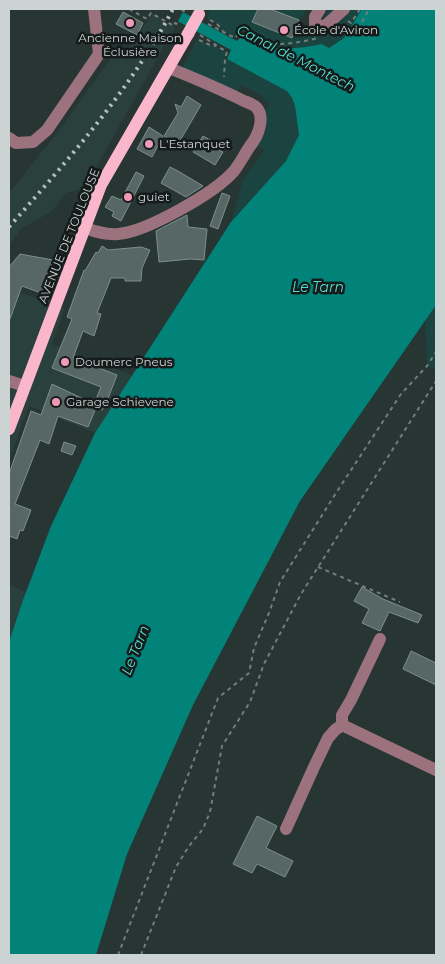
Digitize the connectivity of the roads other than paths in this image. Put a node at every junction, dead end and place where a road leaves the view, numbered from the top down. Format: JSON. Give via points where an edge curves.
{"nodes":[{"id":1,"x":94,"y":9,"type":"edge"},
{"id":2,"x":320,"y":9,"type":"edge"},
{"id":3,"x":344,"y":9,"type":"edge"},
{"id":4,"x":202,"y":15,"type":"edge"},
{"id":5,"x":169,"y":68,"type":"junction"},
{"id":6,"x":9,"y":138,"type":"edge"},
{"id":7,"x":85,"y":228,"type":"junction"},
{"id":8,"x":9,"y":381,"type":"edge"},
{"id":9,"x":25,"y":386,"type":"junction"},
{"id":10,"x":9,"y":429,"type":"edge"},
{"id":11,"x":380,"y":639,"type":"dead end"},
{"id":12,"x":342,"y":725,"type":"junction"},
{"id":13,"x":436,"y":770,"type":"edge"},
{"id":14,"x":286,"y":829,"type":"dead end"}],
"edges":[{"from":1,"to":6,"type":"street","via":[[99,54],[46,130],[33,142],[16,143]]},
{"from":2,"to":3,"type":"street","via":[[315,25],[325,26]]},
{"from":4,"to":5,"type":"main road","name":"AVENUE DE TOULOUSE","bridge":true,"via":[[193,35]]},
{"from":5,"to":7,"type":"main road","name":"AVENUE DE TOULOUSE","via":[[101,185]]},
{"from":5,"to":7,"type":"street","via":[[256,106],[261,116],[256,137],[233,171],[190,204],[140,229],[101,234]]},
{"from":7,"to":9,"type":"main road","name":"AVENUE DE TOULOUSE"},
{"from":8,"to":9,"type":"street"},
{"from":9,"to":10,"type":"main road","name":"AVENUE DE TOULOUSE"},
{"from":11,"to":12,"type":"street","via":[[342,716]]},
{"from":12,"to":13,"type":"street"},
{"from":12,"to":14,"type":"street","via":[[328,738]]}]}
